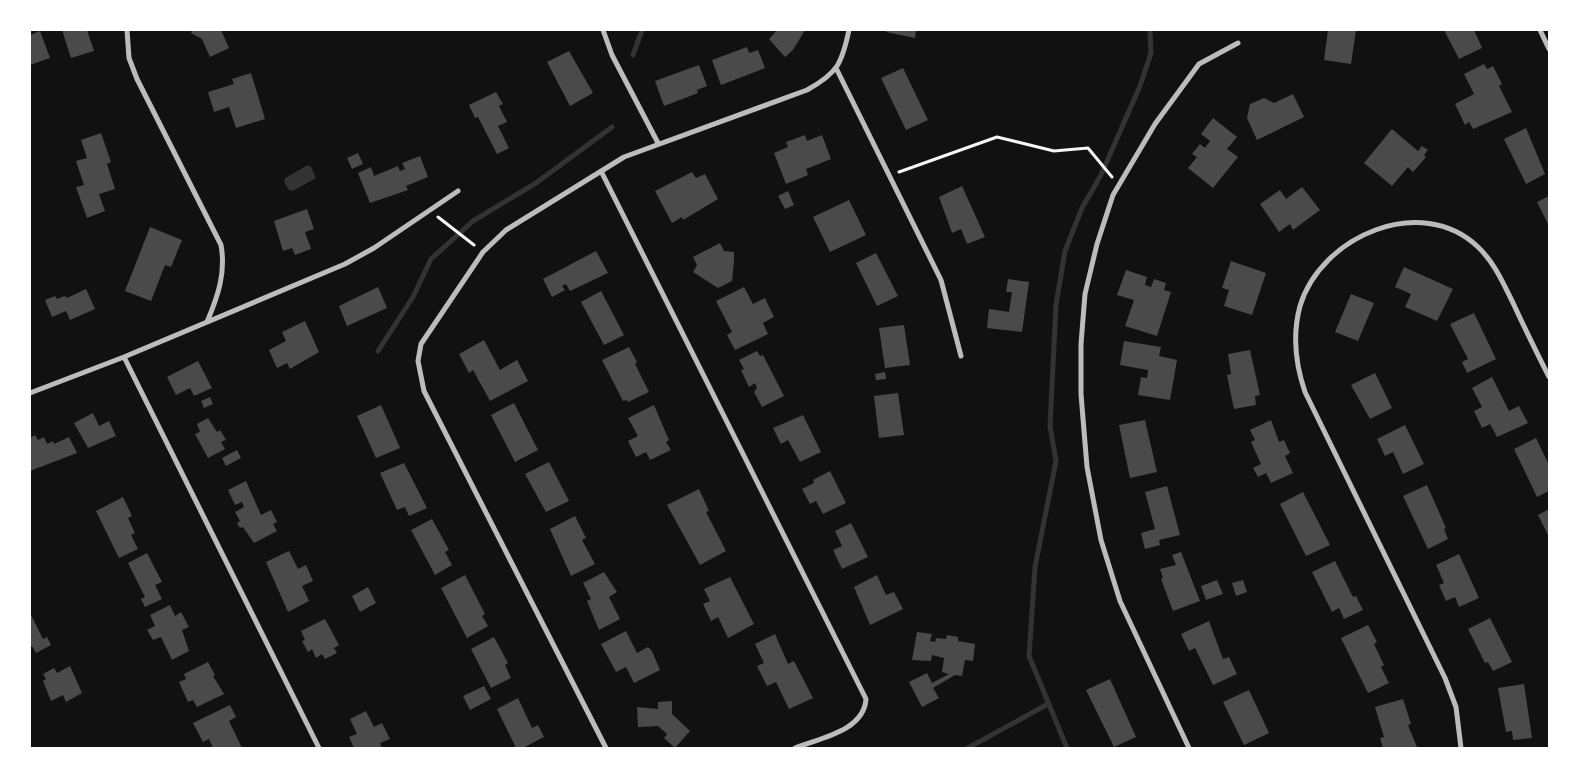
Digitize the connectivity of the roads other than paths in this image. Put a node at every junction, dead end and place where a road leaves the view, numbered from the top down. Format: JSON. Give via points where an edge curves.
{"nodes":[{"id":1,"x":126,"y":30,"type":"edge"},
{"id":2,"x":603,"y":30,"type":"edge"},
{"id":3,"x":849,"y":30,"type":"edge"},
{"id":4,"x":1540,"y":30,"type":"edge"},
{"id":5,"x":1238,"y":44,"type":"dead end"},
{"id":6,"x":1549,"y":49,"type":"edge"},
{"id":7,"x":837,"y":70,"type":"junction"},
{"id":8,"x":658,"y":143,"type":"junction"},
{"id":9,"x":601,"y":171,"type":"junction"},
{"id":10,"x":458,"y":191,"type":"dead end"},
{"id":11,"x":207,"y":322,"type":"junction"},
{"id":12,"x":961,"y":356,"type":"dead end"},
{"id":13,"x":124,"y":358,"type":"junction"},
{"id":14,"x":1549,"y":377,"type":"edge"},
{"id":15,"x":30,"y":393,"type":"edge"},
{"id":16,"x":320,"y":748,"type":"edge"},
{"id":17,"x":606,"y":748,"type":"edge"},
{"id":18,"x":795,"y":748,"type":"edge"},
{"id":19,"x":1189,"y":748,"type":"edge"},
{"id":20,"x":1461,"y":748,"type":"edge"}],
"edges":[{"from":1,"to":11,"type":"street","via":[[129,58],[137,79],[222,245],[224,264],[219,293]]},
{"from":2,"to":8,"type":"street","via":[[612,55]]},
{"from":3,"to":7,"type":"street","via":[[844,57]]},
{"from":4,"to":6,"type":"street"},
{"from":5,"to":19,"type":"street","via":[[1199,64],[1155,124],[1113,195],[1085,294],[1081,394],[1087,468],[1101,540],[1120,601]]},
{"from":7,"to":8,"type":"street","via":[[807,90]]},
{"from":7,"to":12,"type":"street","via":[[940,280]]},
{"from":8,"to":9,"type":"street"},
{"from":9,"to":17,"type":"street","via":[[506,230],[483,252],[421,344],[418,361],[424,391]]},
{"from":9,"to":18,"type":"street","via":[[866,699],[860,719],[850,726]]},
{"from":10,"to":11,"type":"street","via":[[345,264]]},
{"from":11,"to":13,"type":"street"},
{"from":13,"to":15,"type":"street"},
{"from":13,"to":16,"type":"street"},
{"from":14,"to":20,"type":"street","via":[[1495,266],[1478,246],[1449,228],[1417,222],[1386,225],[1358,237],[1335,253],[1316,275],[1301,305],[1294,339],[1296,364],[1305,392],[1445,678],[1456,707]]}]}
